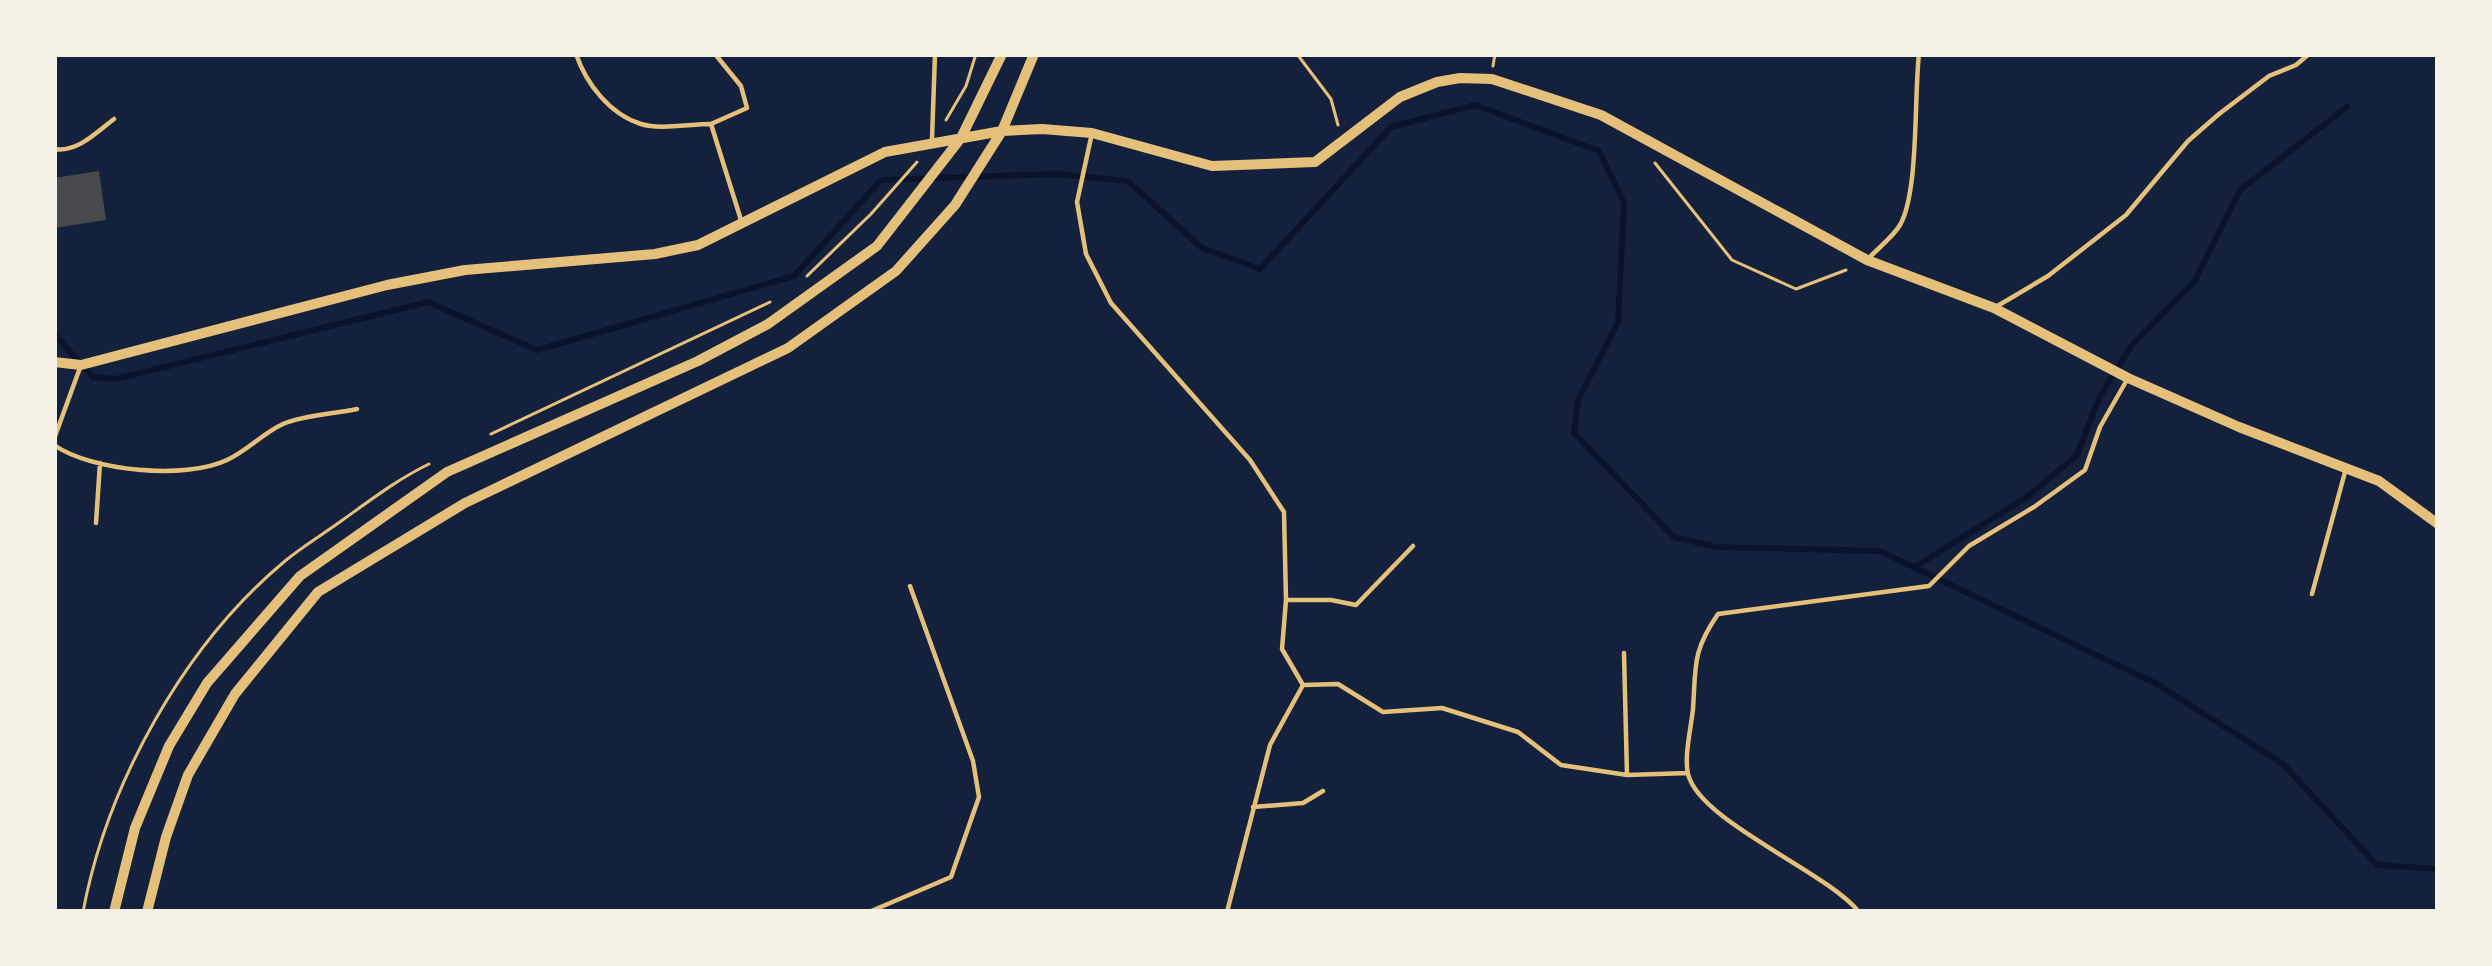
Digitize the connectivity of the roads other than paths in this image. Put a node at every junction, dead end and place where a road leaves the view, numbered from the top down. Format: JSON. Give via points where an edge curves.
{"nodes":[{"id":1,"x":576,"y":54,"type":"edge"},
{"id":2,"x":715,"y":54,"type":"edge"},
{"id":3,"x":935,"y":54,"type":"edge"},
{"id":4,"x":1002,"y":54,"type":"edge"},
{"id":5,"x":1034,"y":54,"type":"edge"},
{"id":6,"x":1919,"y":54,"type":"edge"},
{"id":7,"x":2309,"y":54,"type":"edge"},
{"id":8,"x":114,"y":119,"type":"dead end"},
{"id":9,"x":711,"y":124,"type":"junction"},
{"id":10,"x":1002,"y":131,"type":"junction"},
{"id":11,"x":1092,"y":133,"type":"junction"},
{"id":12,"x":961,"y":138,"type":"junction"},
{"id":13,"x":932,"y":145,"type":"junction"},
{"id":14,"x":54,"y":149,"type":"edge"},
{"id":15,"x":743,"y":225,"type":"junction"},
{"id":16,"x":1867,"y":260,"type":"junction"},
{"id":17,"x":1994,"y":308,"type":"junction"},
{"id":18,"x":54,"y":362,"type":"edge"},
{"id":19,"x":81,"y":365,"type":"junction"},
{"id":20,"x":2128,"y":378,"type":"junction"},
{"id":21,"x":357,"y":409,"type":"dead end"},
{"id":22,"x":54,"y":442,"type":"edge"},
{"id":23,"x":100,"y":463,"type":"junction"},
{"id":24,"x":2346,"y":467,"type":"junction"},
{"id":25,"x":96,"y":523,"type":"dead end"},
{"id":26,"x":2438,"y":524,"type":"edge"},
{"id":27,"x":1413,"y":546,"type":"dead end"},
{"id":28,"x":910,"y":586,"type":"dead end"},
{"id":29,"x":2312,"y":594,"type":"dead end"},
{"id":30,"x":1286,"y":600,"type":"junction"},
{"id":31,"x":1624,"y":653,"type":"dead end"},
{"id":32,"x":1303,"y":685,"type":"junction"},
{"id":33,"x":1688,"y":773,"type":"junction"},
{"id":34,"x":1627,"y":775,"type":"junction"},
{"id":35,"x":1323,"y":791,"type":"dead end"},
{"id":36,"x":1253,"y":807,"type":"junction"},
{"id":37,"x":114,"y":912,"type":"edge"},
{"id":38,"x":147,"y":912,"type":"edge"},
{"id":39,"x":869,"y":912,"type":"edge"},
{"id":40,"x":1227,"y":912,"type":"edge"},
{"id":41,"x":1859,"y":912,"type":"edge"}],
"edges":[{"from":1,"to":9,"type":"lane","via":[[601,98],[641,125]]},
{"from":2,"to":9,"type":"lane","via":[[741,86],[747,108]]},
{"from":3,"to":13,"type":"lane"},
{"from":4,"to":12,"type":"street"},
{"from":5,"to":10,"type":"street"},
{"from":6,"to":16,"type":"lane","via":[[1914,160],[1901,224]]},
{"from":7,"to":17,"type":"lane","via":[[2219,114],[2126,214]]},
{"from":8,"to":14,"type":"lane","via":[[75,147]]},
{"from":9,"to":15,"type":"lane"},
{"from":10,"to":11,"type":"street"},
{"from":10,"to":12,"type":"street"},
{"from":10,"to":38,"type":"street","via":[[955,205],[896,271],[788,348],[465,503],[318,592],[235,694],[188,775]]},
{"from":11,"to":16,"type":"street","via":[[1213,166],[1315,162],[1400,97],[1437,82],[1492,80],[1629,128]]},
{"from":11,"to":30,"type":"lane","via":[[1077,202],[1086,254],[1111,303],[1250,460],[1284,512]]},
{"from":12,"to":13,"type":"street"},
{"from":12,"to":37,"type":"street","via":[[877,245],[768,324],[622,398],[447,472],[300,576],[207,683],[169,746],[135,828]]},
{"from":13,"to":15,"type":"street","via":[[885,152]]},
{"from":15,"to":19,"type":"street","via":[[656,254],[387,284]]},
{"from":16,"to":17,"type":"street"},
{"from":17,"to":20,"type":"street"},
{"from":18,"to":19,"type":"street"},
{"from":19,"to":22,"type":"lane"},
{"from":20,"to":24,"type":"street"},
{"from":20,"to":33,"type":"lane","via":[[2085,470],[1969,546],[1929,586],[1718,614],[1698,643]]},
{"from":21,"to":23,"type":"lane","via":[[284,423],[226,461],[191,470]]},
{"from":22,"to":23,"type":"lane","via":[[70,456]]},
{"from":23,"to":25,"type":"lane"},
{"from":24,"to":26,"type":"street"},
{"from":24,"to":29,"type":"lane"},
{"from":27,"to":30,"type":"lane","via":[[1356,605]]},
{"from":28,"to":39,"type":"lane","via":[[979,797],[951,877]]},
{"from":30,"to":32,"type":"lane","via":[[1282,649]]},
{"from":31,"to":34,"type":"lane"},
{"from":32,"to":34,"type":"lane","via":[[1338,684],[1383,712],[1442,708],[1518,732],[1561,765]]},
{"from":32,"to":36,"type":"lane","via":[[1270,745]]},
{"from":33,"to":34,"type":"lane"},
{"from":33,"to":41,"type":"lane","via":[[1699,794],[1786,861],[1844,893]]},
{"from":35,"to":36,"type":"lane","via":[[1303,803]]},
{"from":36,"to":40,"type":"lane"}]}
